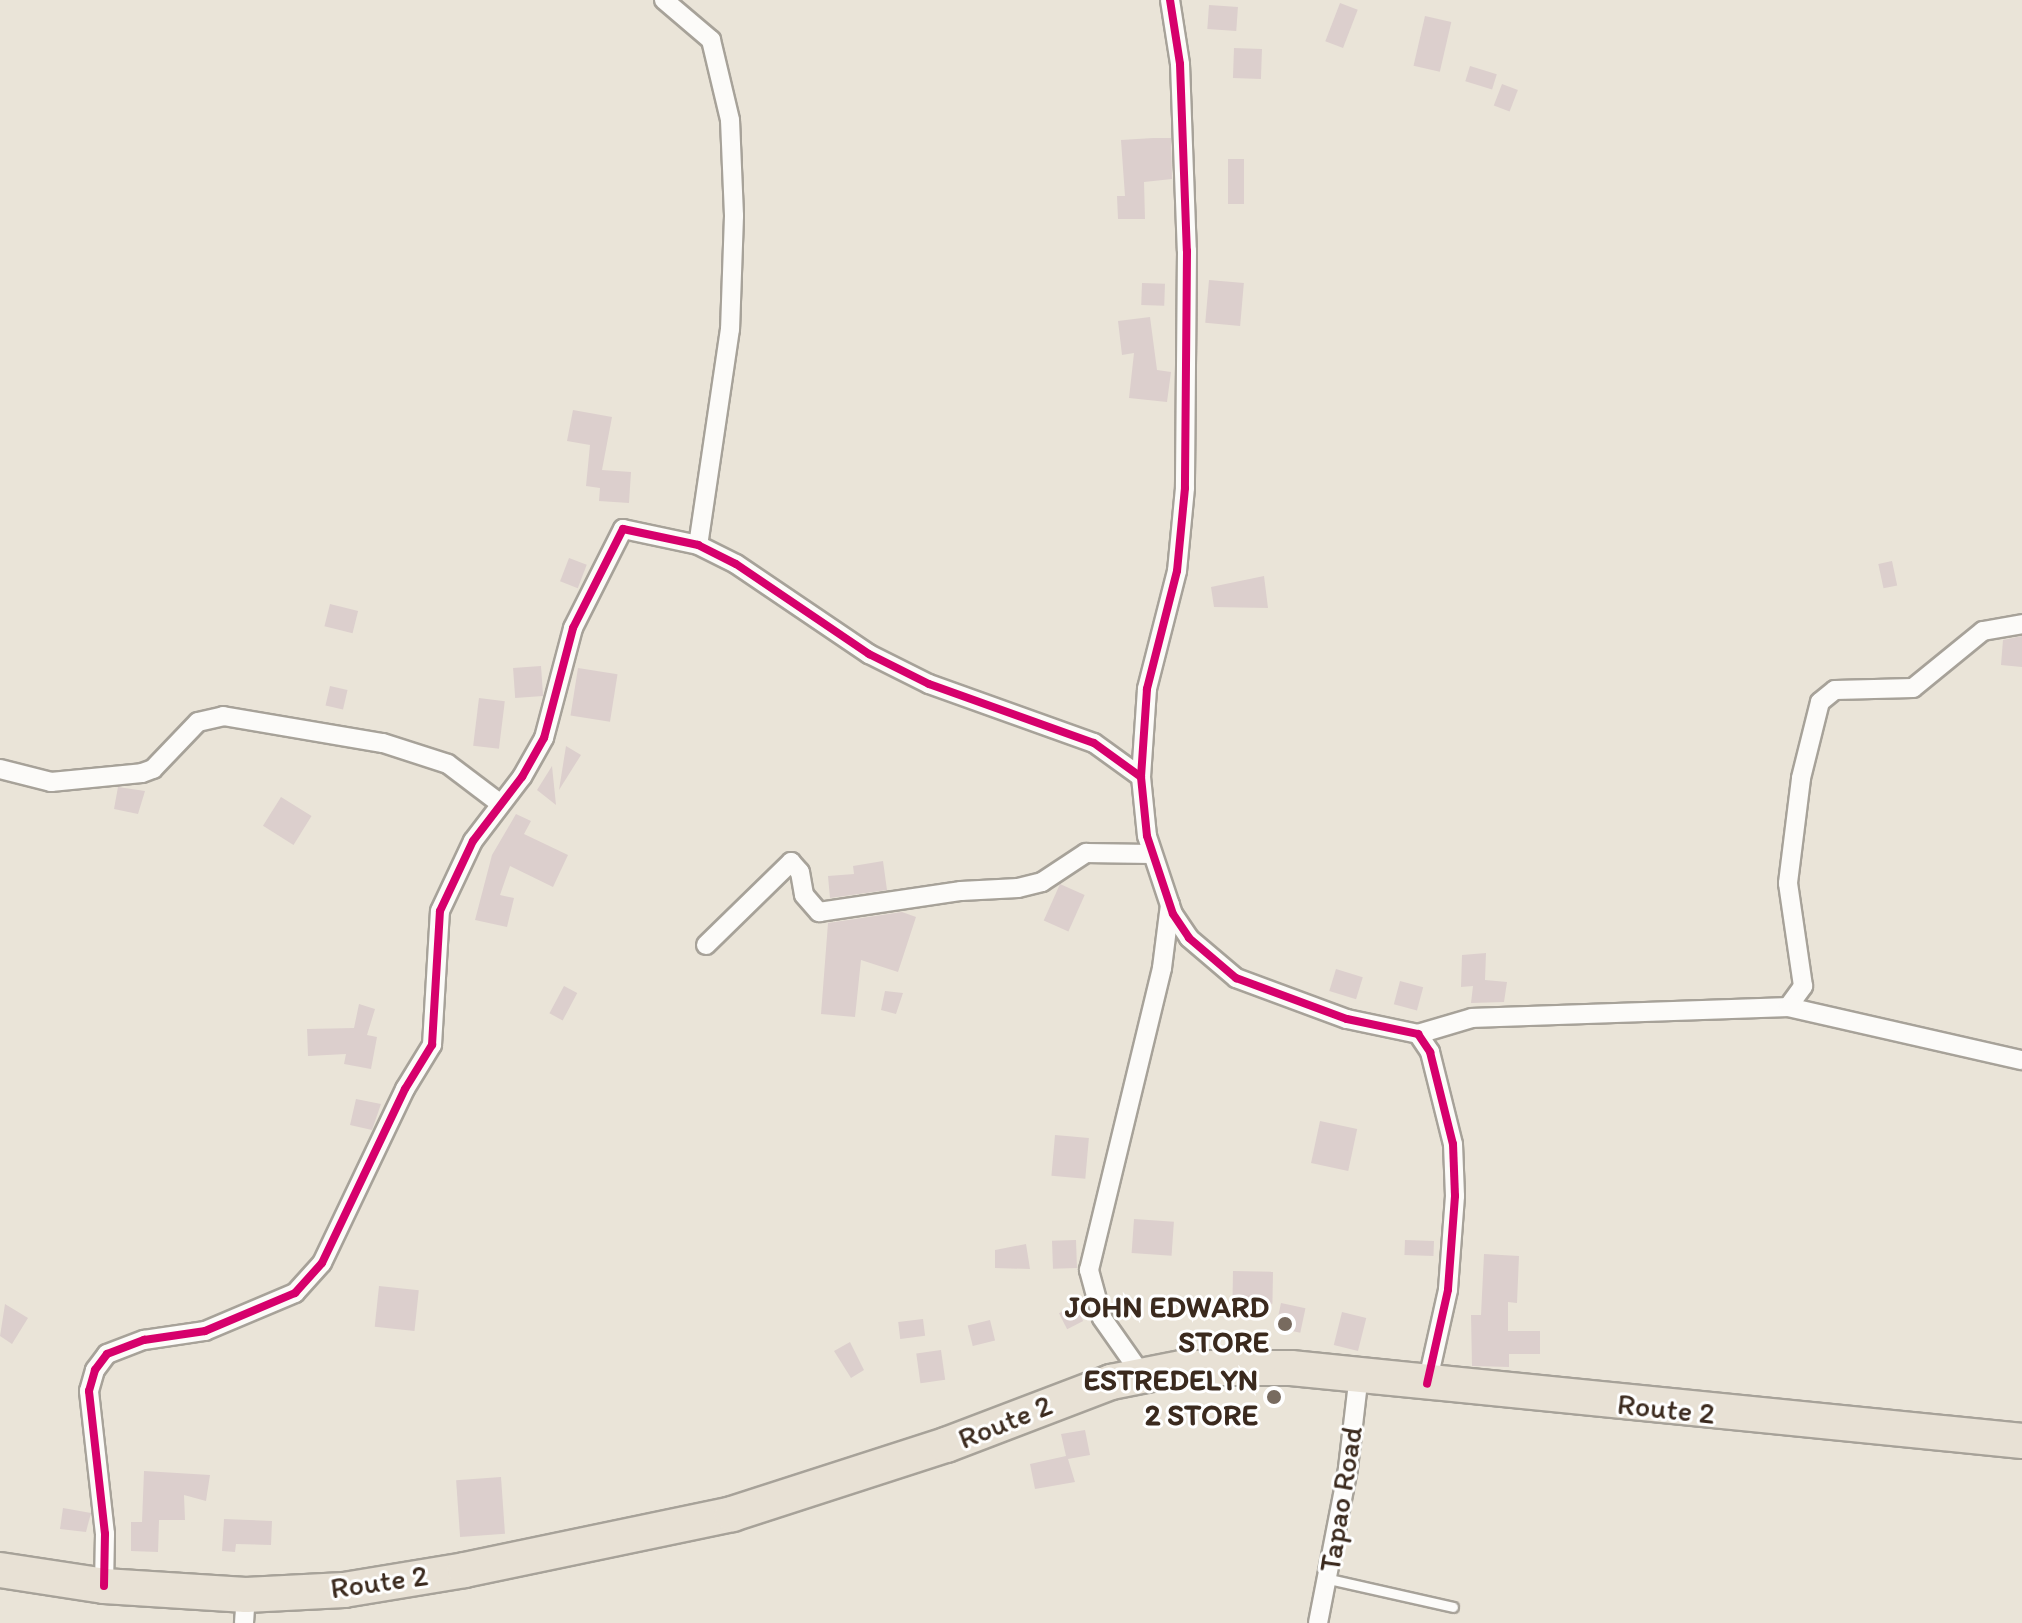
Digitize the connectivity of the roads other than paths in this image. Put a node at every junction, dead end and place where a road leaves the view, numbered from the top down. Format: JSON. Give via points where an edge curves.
{"nodes":[{"id":1,"x":664,"y":0,"type":"edge"},
{"id":2,"x":1170,"y":0,"type":"edge"},
{"id":3,"x":698,"y":545,"type":"junction"},
{"id":4,"x":2022,"y":624,"type":"edge"},
{"id":5,"x":0,"y":769,"type":"edge"},
{"id":6,"x":1141,"y":777,"type":"junction"},
{"id":7,"x":498,"y":802,"type":"junction"},
{"id":8,"x":1151,"y":854,"type":"junction"},
{"id":9,"x":1170,"y":905,"type":"junction"},
{"id":10,"x":706,"y":945,"type":"dead end"},
{"id":11,"x":1788,"y":1007,"type":"junction"},
{"id":12,"x":1418,"y":1034,"type":"junction"},
{"id":13,"x":2022,"y":1060,"type":"edge"},
{"id":14,"x":1359,"y":1374,"type":"junction"},
{"id":15,"x":1142,"y":1375,"type":"junction"},
{"id":16,"x":1427,"y":1384,"type":"junction"},
{"id":17,"x":2022,"y":1441,"type":"edge"},
{"id":18,"x":0,"y":1570,"type":"edge"},
{"id":19,"x":1329,"y":1579,"type":"junction"},
{"id":20,"x":104,"y":1586,"type":"junction"},
{"id":21,"x":1453,"y":1607,"type":"dead end"},
{"id":22,"x":245,"y":1609,"type":"edge"},
{"id":23,"x":1318,"y":1623,"type":"edge"}],
"edges":[{"from":1,"to":3,"type":"street","via":[[711,40],[730,120],[730,329]]},
{"from":2,"to":6,"type":"street","via":[[1180,64],[1187,251],[1184,524],[1147,689]]},
{"from":3,"to":6,"type":"street","via":[[736,564],[869,654],[929,684],[1084,739]]},
{"from":3,"to":7,"type":"street","via":[[629,527],[619,532],[573,628],[544,738],[522,777]]},
{"from":4,"to":11,"type":"street","via":[[1983,631],[1913,688],[1835,690],[1820,702],[1801,778],[1788,883],[1803,986]]},
{"from":5,"to":7,"type":"street","via":[[51,782],[142,773],[153,769],[198,722],[223,716],[383,743],[448,764]]},
{"from":6,"to":8,"type":"street"},
{"from":7,"to":20,"type":"street","via":[[440,911],[437,1003],[427,1057],[405,1089],[362,1187],[308,1283],[205,1331],[144,1340],[107,1354],[95,1370],[89,1391],[105,1534]]},
{"from":8,"to":9,"type":"street"},
{"from":8,"to":10,"type":"street","via":[[1086,853],[1042,882],[1018,888],[819,912],[804,895],[800,872],[791,862]]},
{"from":9,"to":12,"type":"street","via":[[1189,938],[1251,986],[1347,1019]]},
{"from":9,"to":15,"type":"street","via":[[1162,968],[1089,1270],[1102,1318]]},
{"from":11,"to":12,"type":"street","via":[[1472,1018]]},
{"from":11,"to":13,"type":"street"},
{"from":12,"to":16,"type":"street","via":[[1430,1052],[1448,1122],[1455,1196],[1448,1290]]},
{"from":14,"to":15,"type":"highway","name":"Route 2","via":[[1243,1367]]},
{"from":14,"to":16,"type":"highway","name":"Route 2"},
{"from":14,"to":19,"type":"street","name":"Tapao Road"},
{"from":15,"to":22,"type":"highway","name":"Route 2","via":[[1060,1399],[827,1487],[732,1514]]},
{"from":16,"to":17,"type":"highway","name":"Route 2"},
{"from":18,"to":20,"type":"highway","name":"Route 2"},
{"from":19,"to":21,"type":"lane"},
{"from":19,"to":23,"type":"street","name":"Tapao Road"},
{"from":20,"to":22,"type":"highway","name":"Route 2"}]}
